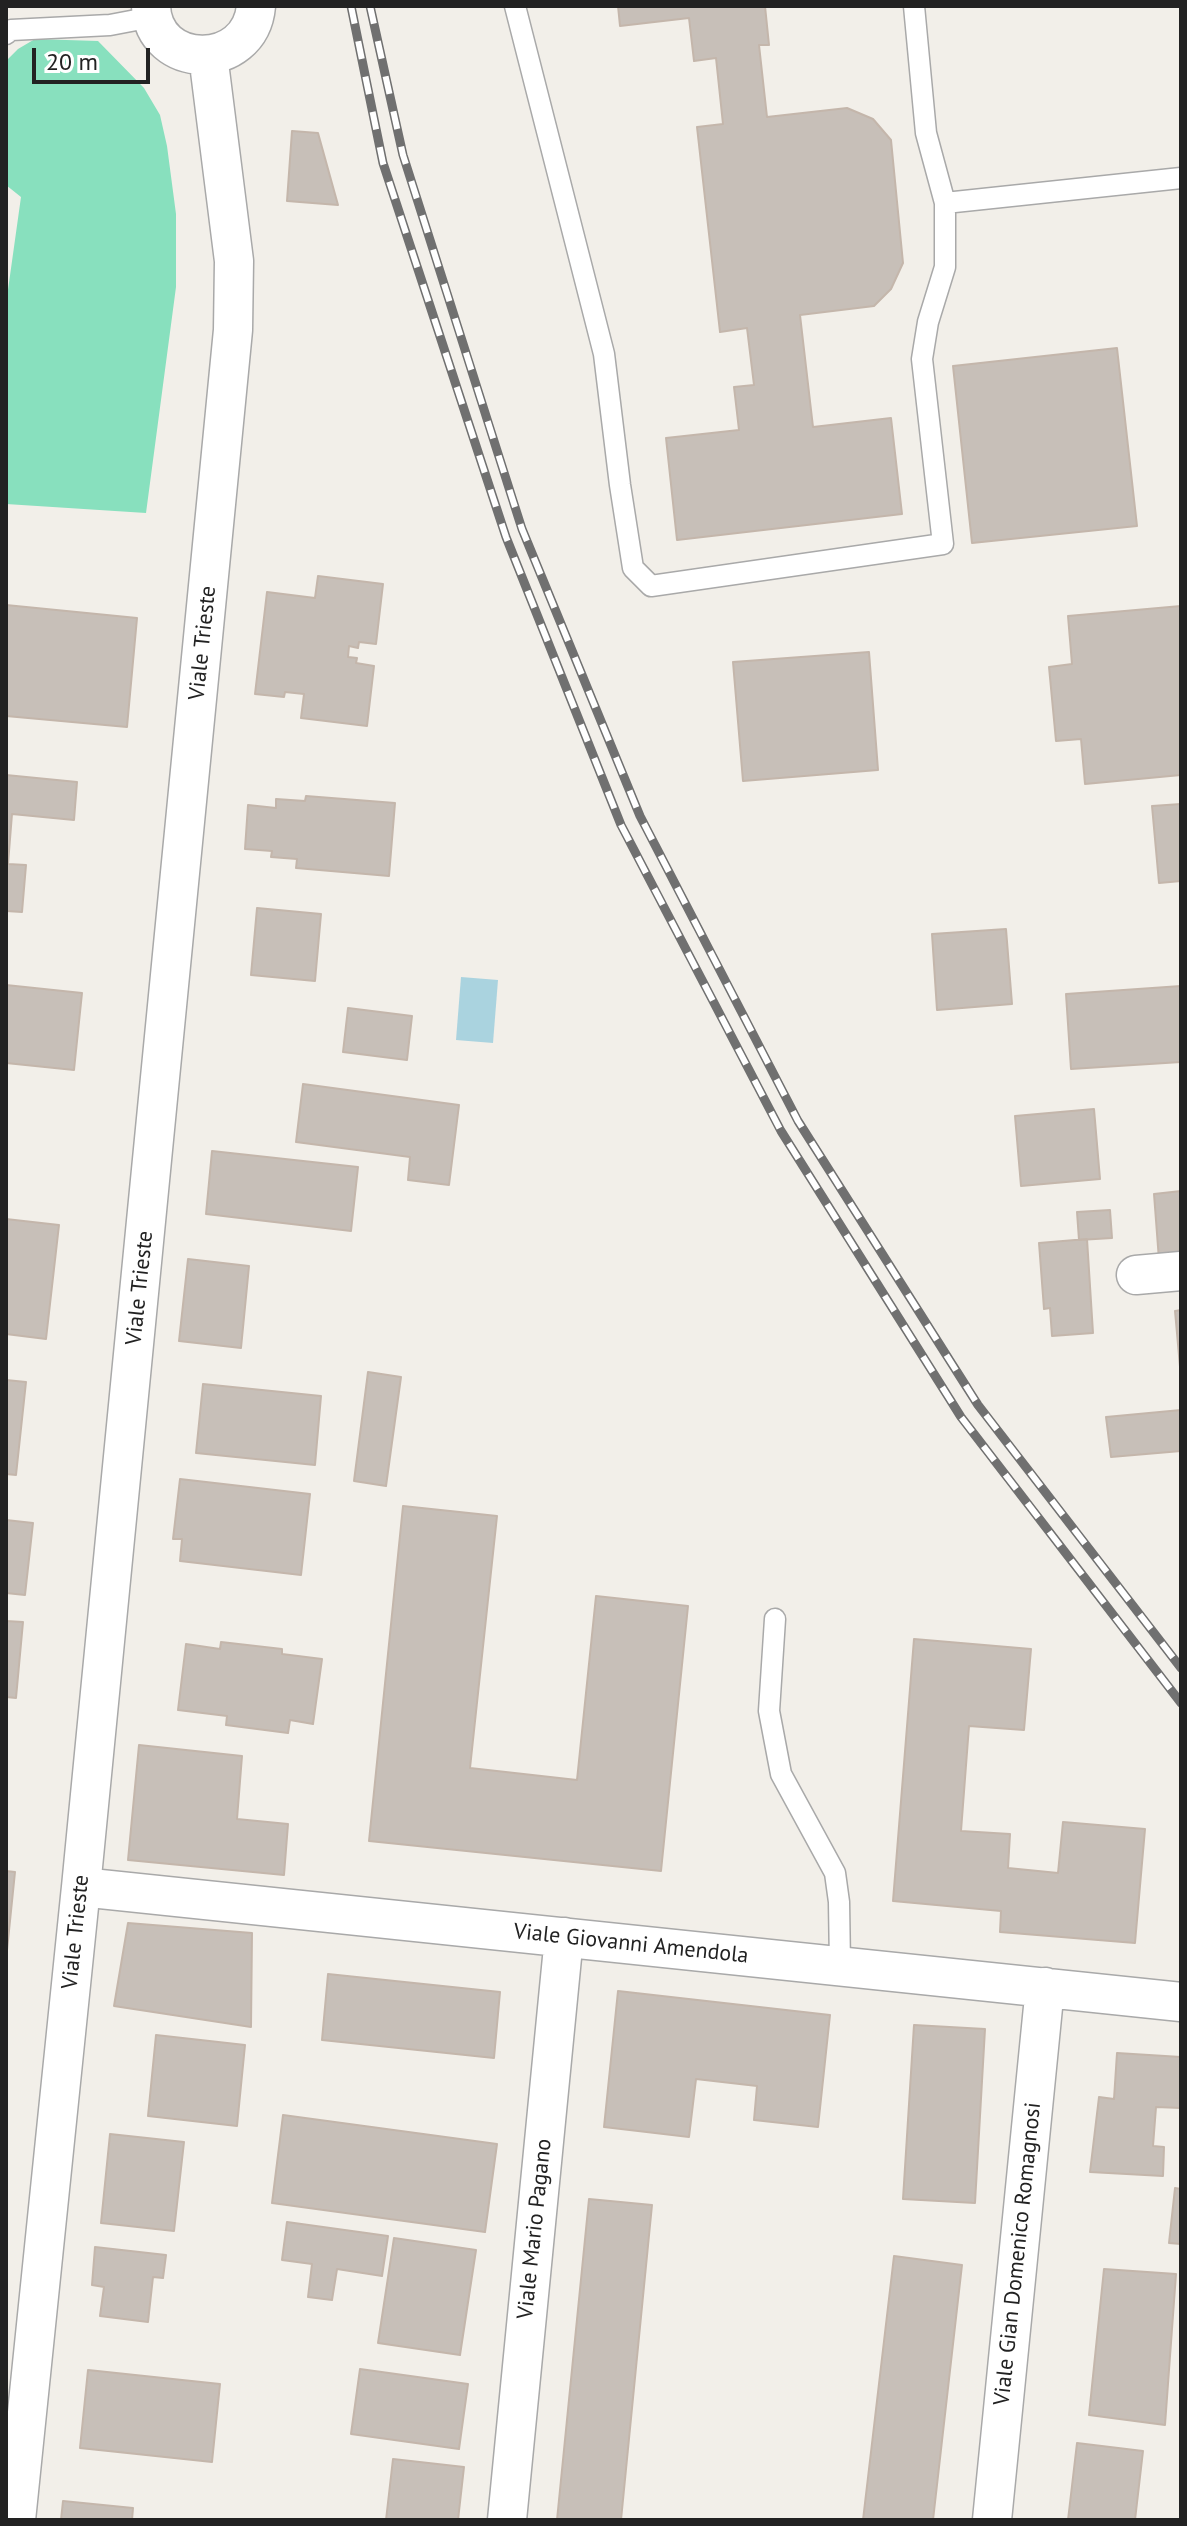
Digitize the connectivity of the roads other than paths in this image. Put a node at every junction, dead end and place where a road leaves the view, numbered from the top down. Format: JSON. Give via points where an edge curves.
{"nodes":[{"id":1,"x":256,"y":6,"type":"edge"},
{"id":2,"x":515,"y":6,"type":"edge"},
{"id":3,"x":914,"y":6,"type":"edge"},
{"id":4,"x":152,"y":11,"type":"edge"},
{"id":5,"x":6,"y":34,"type":"edge"},
{"id":6,"x":208,"y":55,"type":"junction"},
{"id":7,"x":1181,"y":178,"type":"edge"},
{"id":8,"x":945,"y":203,"type":"junction"},
{"id":9,"x":1181,"y":1271,"type":"edge"},
{"id":10,"x":1136,"y":1275,"type":"dead end"},
{"id":11,"x":775,"y":1619,"type":"dead end"},
{"id":12,"x":81,"y":1887,"type":"junction"},
{"id":13,"x":564,"y":1937,"type":"junction"},
{"id":14,"x":840,"y":1965,"type":"junction"},
{"id":15,"x":1045,"y":1987,"type":"junction"},
{"id":16,"x":1181,"y":2002,"type":"edge"},
{"id":17,"x":16,"y":2520,"type":"edge"},
{"id":18,"x":507,"y":2520,"type":"edge"},
{"id":19,"x":992,"y":2520,"type":"edge"}],
"edges":[{"from":1,"to":6,"type":"street","via":[[240,42]]},
{"from":2,"to":8,"type":"lane","via":[[604,354],[633,568],[651,586],[943,544],[922,359],[945,267]]},
{"from":3,"to":8,"type":"lane","via":[[926,133]]},
{"from":4,"to":5,"type":"lane","via":[[110,25]]},
{"from":4,"to":6,"type":"street","via":[[160,33],[173,46]]},
{"from":6,"to":12,"type":"street","name":"Viale Trieste","via":[[234,261],[233,330]]},
{"from":7,"to":8,"type":"lane"},
{"from":9,"to":10,"type":"street"},
{"from":11,"to":14,"type":"lane","via":[[769,1711],[781,1774],[835,1873]]},
{"from":12,"to":13,"type":"street","name":"Viale Giovanni Amendola"},
{"from":12,"to":17,"type":"street","name":"Viale Trieste"},
{"from":13,"to":14,"type":"street","name":"Viale Giovanni Amendola"},
{"from":13,"to":18,"type":"street","name":"Viale Mario Pagano"},
{"from":14,"to":15,"type":"street","name":"Viale Giovanni Amendola"},
{"from":15,"to":16,"type":"street","name":"Viale Giovanni Amendola"},
{"from":15,"to":19,"type":"street","name":"Viale Gian Domenico Romagnosi"}]}
